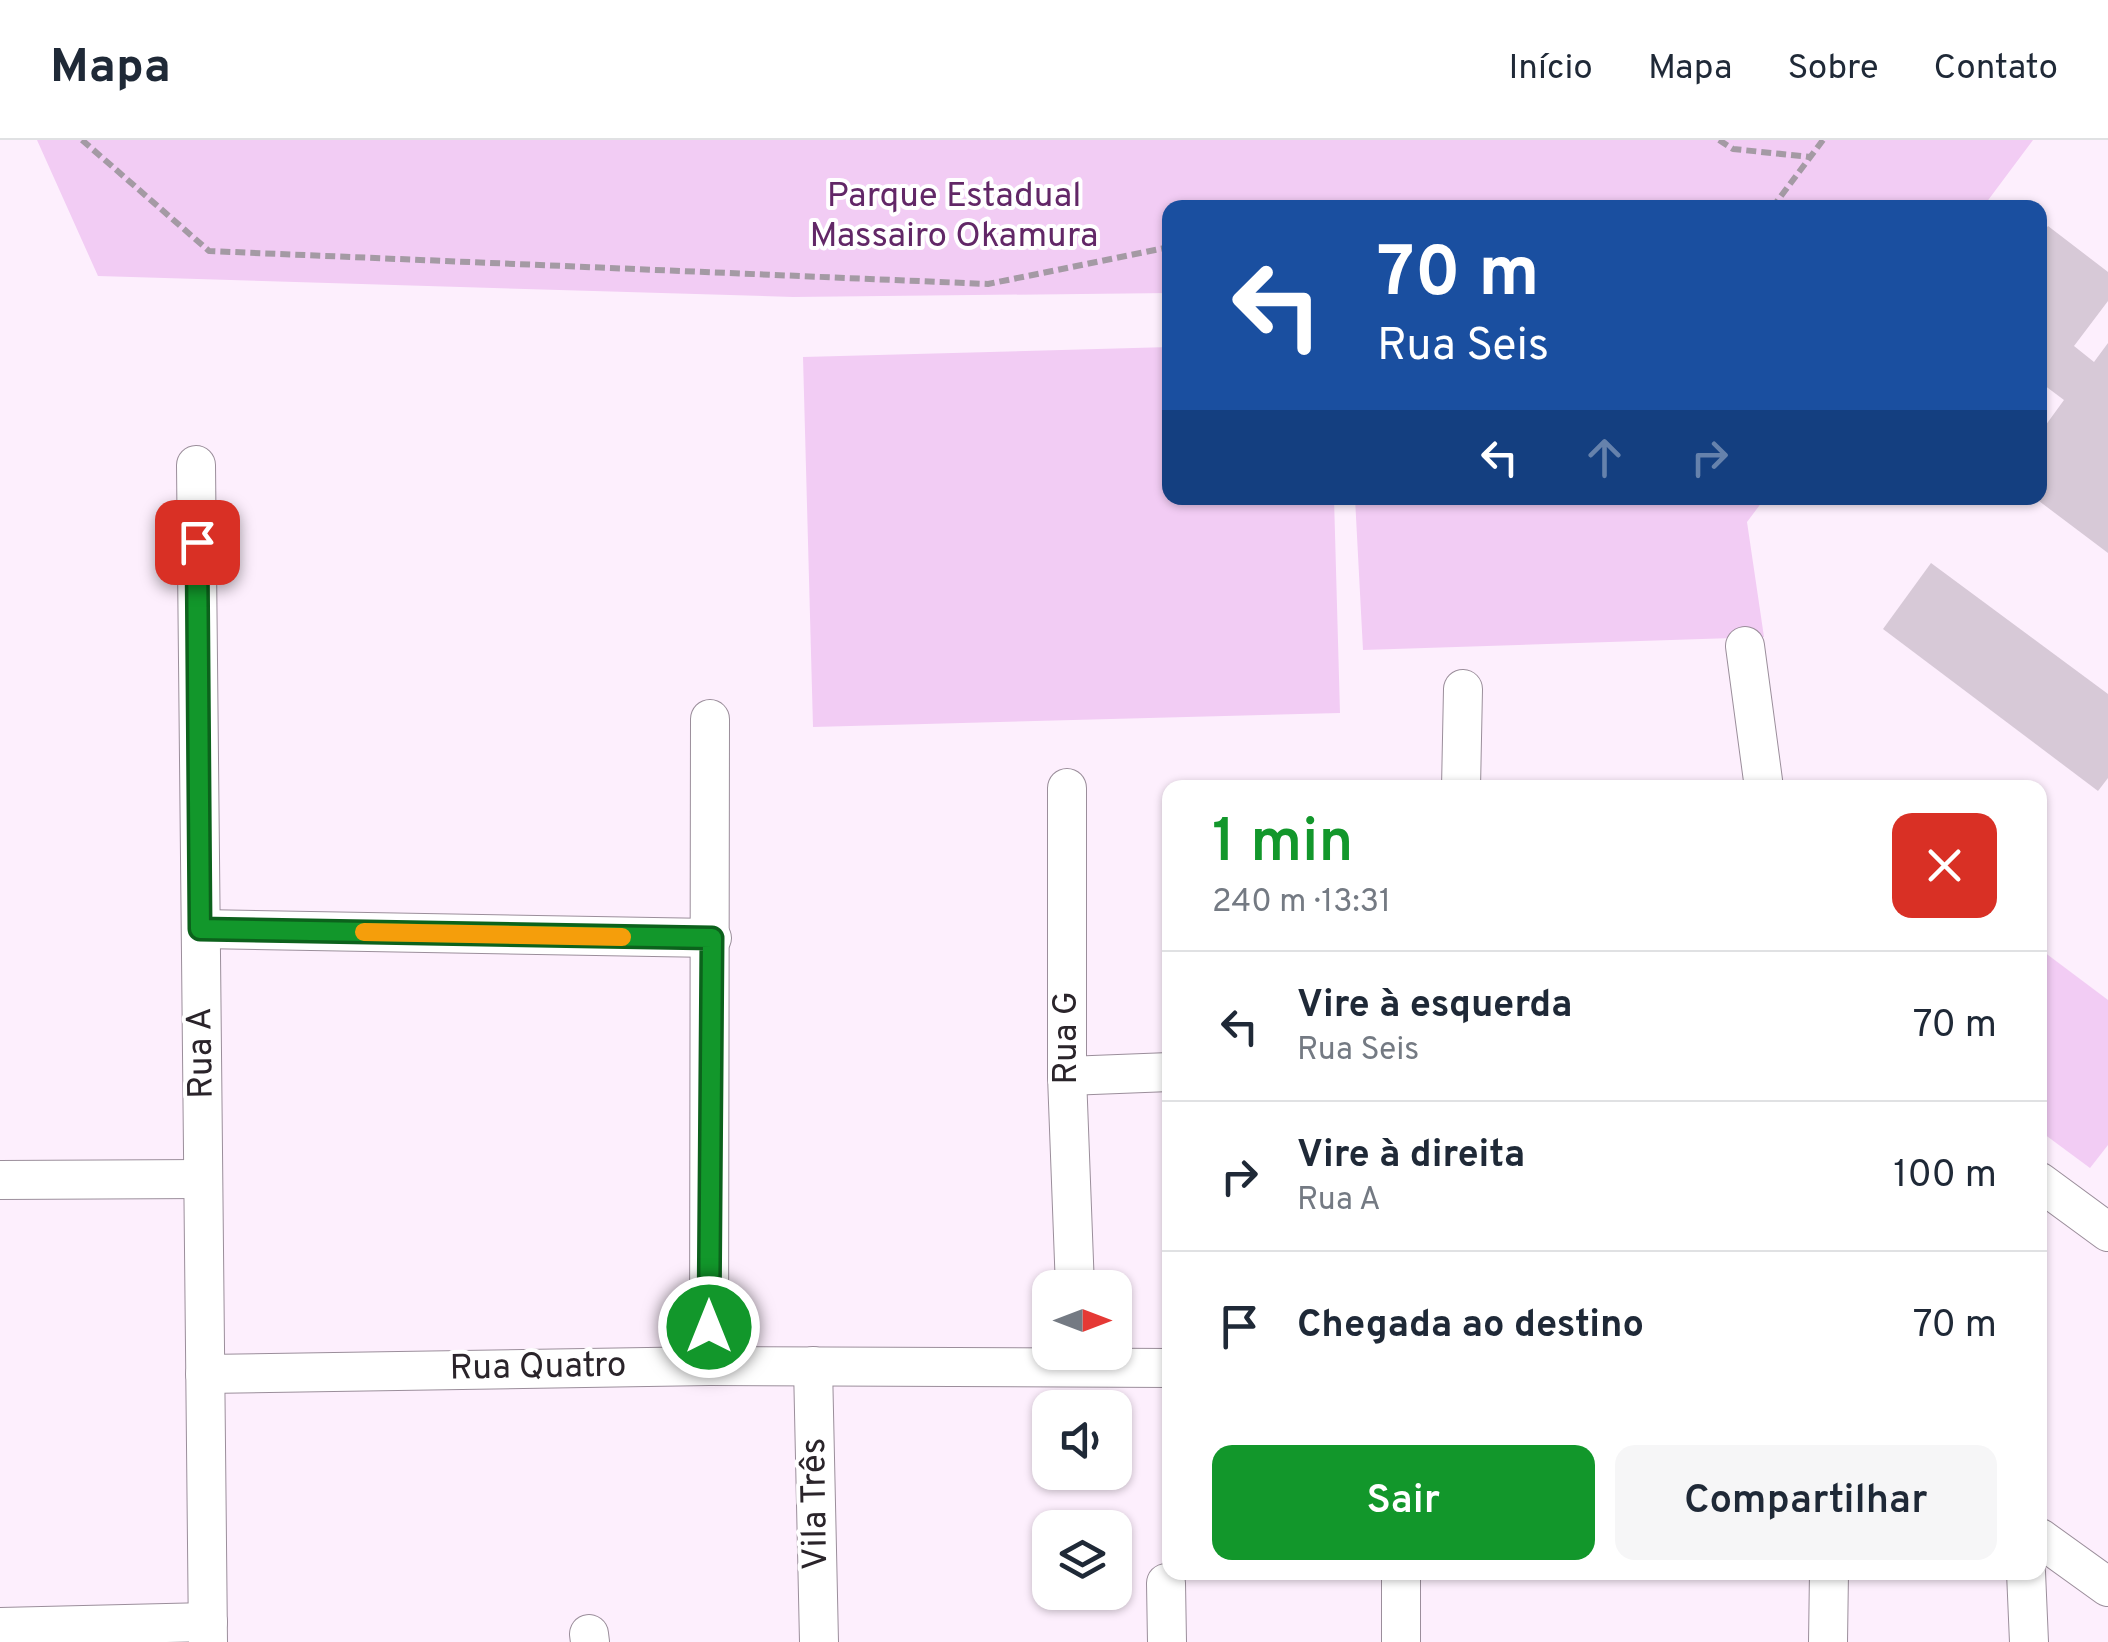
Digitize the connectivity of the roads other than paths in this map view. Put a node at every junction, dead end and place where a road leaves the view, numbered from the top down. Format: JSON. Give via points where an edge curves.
{"nodes":[{"id":1,"x":196,"y":465,"type":"dead end"},
{"id":2,"x":1746,"y":646,"type":"dead end"},
{"id":3,"x":1462,"y":689,"type":"dead end"},
{"id":4,"x":710,"y":719,"type":"dead end"},
{"id":5,"x":1461,"y":780,"type":"edge"},
{"id":6,"x":1763,"y":780,"type":"edge"},
{"id":7,"x":1067,"y":788,"type":"dead end"},
{"id":8,"x":200,"y":929,"type":"junction"},
{"id":9,"x":712,"y":938,"type":"junction"},
{"id":10,"x":1162,"y":1072,"type":"edge"},
{"id":11,"x":1067,"y":1076,"type":"junction"},
{"id":12,"x":203,"y":1179,"type":"junction"},
{"id":13,"x":0,"y":1180,"type":"edge"},
{"id":14,"x":2047,"y":1187,"type":"edge"},
{"id":15,"x":2108,"y":1232,"type":"edge"},
{"id":16,"x":1074,"y":1270,"type":"edge"},
{"id":17,"x":1032,"y":1361,"type":"edge"},
{"id":18,"x":1132,"y":1365,"type":"edge"},
{"id":19,"x":709,"y":1366,"type":"junction"},
{"id":20,"x":813,"y":1366,"type":"junction"},
{"id":21,"x":1162,"y":1367,"type":"edge"},
{"id":22,"x":205,"y":1374,"type":"junction"},
{"id":23,"x":2047,"y":1543,"type":"edge"},
{"id":24,"x":1402,"y":1580,"type":"edge"},
{"id":25,"x":1829,"y":1580,"type":"edge"},
{"id":26,"x":2026,"y":1580,"type":"edge"},
{"id":27,"x":1166,"y":1583,"type":"dead end"},
{"id":28,"x":2108,"y":1587,"type":"edge"},
{"id":29,"x":0,"y":1627,"type":"edge"},
{"id":30,"x":208,"y":1632,"type":"edge"},
{"id":31,"x":818,"y":1642,"type":"edge"},
{"id":32,"x":1168,"y":1642,"type":"edge"},
{"id":33,"x":1401,"y":1642,"type":"edge"},
{"id":34,"x":1828,"y":1642,"type":"edge"},
{"id":35,"x":2029,"y":1642,"type":"edge"}],
"edges":[{"from":1,"to":8,"type":"street","name":"Rua A"},
{"from":2,"to":6,"type":"street"},
{"from":3,"to":5,"type":"street"},
{"from":4,"to":9,"type":"street"},
{"from":7,"to":11,"type":"street","name":"Rua G"},
{"from":8,"to":9,"type":"street"},
{"from":8,"to":12,"type":"street","name":"Rua A"},
{"from":9,"to":19,"type":"street"},
{"from":10,"to":11,"type":"street"},
{"from":11,"to":16,"type":"street","name":"Rua G"},
{"from":12,"to":13,"type":"street"},
{"from":12,"to":22,"type":"street","name":"Rua A"},
{"from":14,"to":15,"type":"street"},
{"from":17,"to":20,"type":"street","name":"Rua Quatro"},
{"from":18,"to":21,"type":"street","name":"Rua Quatro"},
{"from":19,"to":20,"type":"street","name":"Rua Quatro"},
{"from":19,"to":22,"type":"street","name":"Rua Quatro"},
{"from":20,"to":31,"type":"street","name":"Vila Três"},
{"from":22,"to":30,"type":"street","name":"Rua A"},
{"from":23,"to":28,"type":"street"},
{"from":24,"to":33,"type":"street"},
{"from":25,"to":34,"type":"street"},
{"from":26,"to":35,"type":"street"},
{"from":27,"to":32,"type":"street"},
{"from":29,"to":30,"type":"street"}]}
